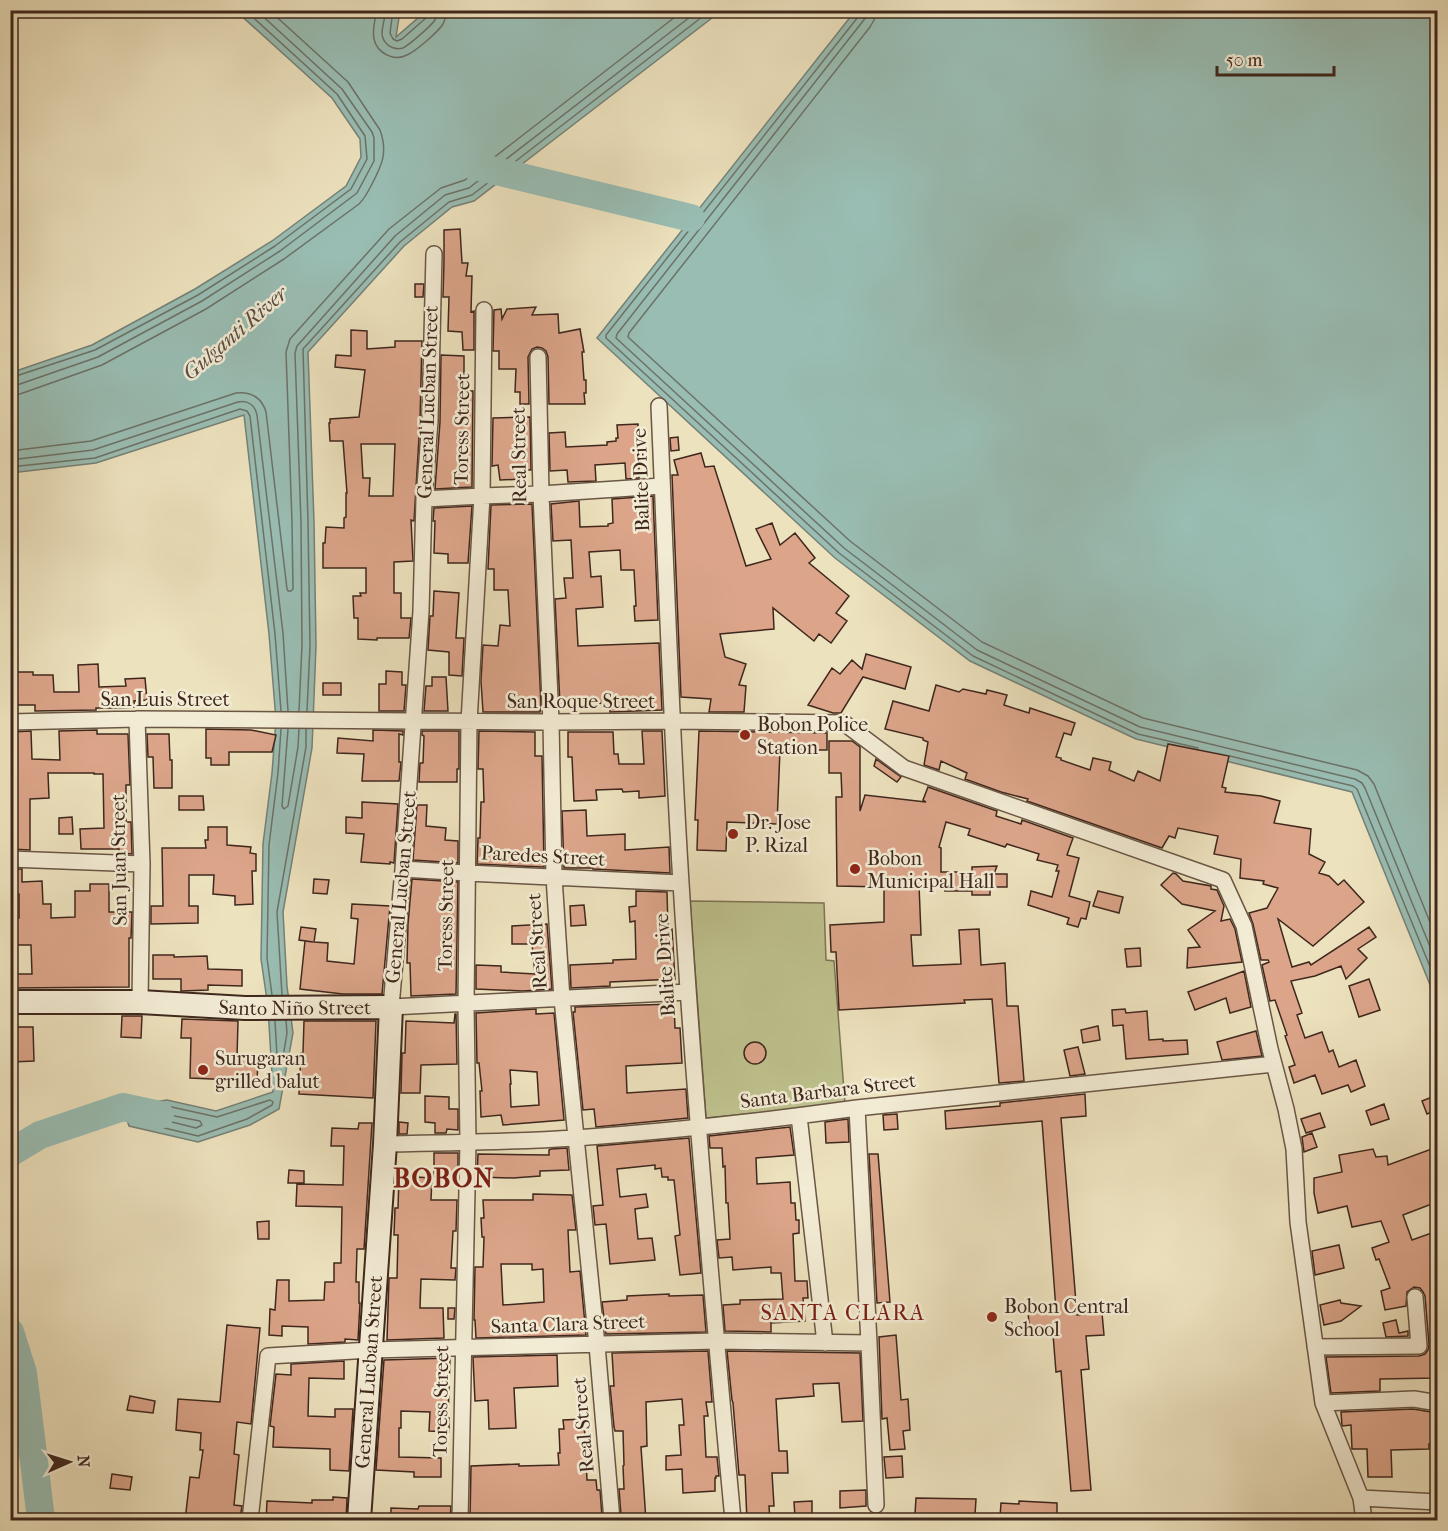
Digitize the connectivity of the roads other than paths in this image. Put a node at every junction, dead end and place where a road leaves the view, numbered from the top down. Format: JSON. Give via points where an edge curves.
{"nodes":[{"id":1,"x":434,"y":254,"type":"dead end"},
{"id":2,"x":484,"y":310,"type":"dead end"},
{"id":3,"x":538,"y":357,"type":"dead end"},
{"id":4,"x":659,"y":406,"type":"dead end"},
{"id":5,"x":662,"y":486,"type":"junction"},
{"id":6,"x":541,"y":494,"type":"junction"},
{"id":7,"x":482,"y":496,"type":"junction"},
{"id":8,"x":424,"y":500,"type":"junction"},
{"id":9,"x":137,"y":718,"type":"junction"},
{"id":10,"x":319,"y":720,"type":"joint"},
{"id":11,"x":413,"y":721,"type":"junction"},
{"id":12,"x":672,"y":721,"type":"junction"},
{"id":13,"x":10,"y":722,"type":"edge"},
{"id":14,"x":469,"y":722,"type":"junction"},
{"id":15,"x":551,"y":722,"type":"junction"},
{"id":16,"x":10,"y":859,"type":"edge"},
{"id":17,"x":142,"y":864,"type":"junction"},
{"id":18,"x":403,"y":869,"type":"junction"},
{"id":19,"x":467,"y":873,"type":"junction"},
{"id":20,"x":554,"y":877,"type":"junction"},
{"id":21,"x":681,"y":883,"type":"junction"},
{"id":22,"x":688,"y":992,"type":"junction"},
{"id":23,"x":562,"y":999,"type":"junction"},
{"id":24,"x":10,"y":1002,"type":"edge"},
{"id":25,"x":140,"y":1002,"type":"junction"},
{"id":26,"x":466,"y":1004,"type":"junction"},
{"id":27,"x":391,"y":1007,"type":"junction"},
{"id":28,"x":1274,"y":1064,"type":"junction"},
{"id":29,"x":857,"y":1108,"type":"junction"},
{"id":30,"x":799,"y":1116,"type":"junction"},
{"id":31,"x":699,"y":1127,"type":"junction"},
{"id":32,"x":575,"y":1138,"type":"junction"},
{"id":33,"x":468,"y":1142,"type":"junction"},
{"id":34,"x":385,"y":1144,"type":"junction"},
{"id":35,"x":1415,"y":1297,"type":"dead end"},
{"id":36,"x":716,"y":1341,"type":"junction"},
{"id":37,"x":825,"y":1343,"type":"junction"},
{"id":38,"x":869,"y":1343,"type":"junction"},
{"id":39,"x":597,"y":1345,"type":"junction"},
{"id":40,"x":1315,"y":1347,"type":"junction"},
{"id":41,"x":463,"y":1348,"type":"junction"},
{"id":42,"x":371,"y":1350,"type":"junction"},
{"id":43,"x":1323,"y":1403,"type":"junction"},
{"id":44,"x":1437,"y":1403,"type":"edge"},
{"id":45,"x":1361,"y":1498,"type":"junction"},
{"id":46,"x":1437,"y":1502,"type":"edge"},
{"id":47,"x":876,"y":1505,"type":"dead end"},
{"id":48,"x":250,"y":1521,"type":"edge"},
{"id":49,"x":359,"y":1521,"type":"edge"},
{"id":50,"x":460,"y":1521,"type":"edge"},
{"id":51,"x":612,"y":1521,"type":"edge"},
{"id":52,"x":733,"y":1521,"type":"edge"},
{"id":53,"x":1364,"y":1521,"type":"edge"}],
"edges":[{"from":1,"to":8,"type":"street","name":"General Lucban Street"},
{"from":2,"to":7,"type":"street","name":"Toress Street"},
{"from":3,"to":6,"type":"street","name":"Real Street"},
{"from":4,"to":5,"type":"street","name":"Balite Drive"},
{"from":5,"to":6,"type":"street"},
{"from":5,"to":12,"type":"street","name":"Balite Drive"},
{"from":6,"to":7,"type":"street"},
{"from":6,"to":15,"type":"street","name":"Real Street"},
{"from":7,"to":8,"type":"street"},
{"from":7,"to":14,"type":"street","name":"Toress Street"},
{"from":8,"to":11,"type":"street","name":"General Lucban Street"},
{"from":9,"to":10,"type":"street","name":"San Luis Street"},
{"from":9,"to":13,"type":"street","name":"San Luis Street"},
{"from":9,"to":17,"type":"street","name":"San Juan Street"},
{"from":10,"to":11,"type":"street","name":"San Roque Street"},
{"from":11,"to":14,"type":"street","name":"San Roque Street"},
{"from":11,"to":18,"type":"street","name":"General Lucban Street"},
{"from":12,"to":15,"type":"street","name":"San Roque Street"},
{"from":12,"to":21,"type":"street","name":"Balite Drive"},
{"from":12,"to":28,"type":"street","name":"San Roque Street","via":[[844,723],[904,768],[1223,880],[1244,926]]},
{"from":14,"to":15,"type":"street","name":"San Roque Street"},
{"from":14,"to":19,"type":"street","name":"Toress Street"},
{"from":15,"to":20,"type":"street","name":"Real Street"},
{"from":16,"to":17,"type":"street"},
{"from":17,"to":25,"type":"street","name":"San Juan Street"},
{"from":18,"to":19,"type":"street","name":"Paredes Street"},
{"from":18,"to":27,"type":"street","name":"General Lucban Street"},
{"from":19,"to":20,"type":"street","name":"Paredes Street"},
{"from":19,"to":26,"type":"street","name":"Toress Street"},
{"from":20,"to":21,"type":"street","name":"Paredes Street"},
{"from":20,"to":23,"type":"street","name":"Real Street"},
{"from":21,"to":22,"type":"street","name":"Balite Drive"},
{"from":22,"to":23,"type":"street","name":"Santo Niño Street"},
{"from":22,"to":31,"type":"street","name":"Balite Drive"},
{"from":23,"to":26,"type":"street","name":"Santo Niño Street"},
{"from":23,"to":32,"type":"street","name":"Real Street"},
{"from":24,"to":25,"type":"street","name":"Santo Niño Street"},
{"from":25,"to":27,"type":"street","name":"Santo Niño Street","via":[[245,1008]]},
{"from":26,"to":27,"type":"street","name":"Santo Niño Street"},
{"from":26,"to":33,"type":"street","name":"Toress Street"},
{"from":27,"to":34,"type":"street","name":"General Lucban Street"},
{"from":28,"to":29,"type":"street","name":"Santa Barbara Street"},
{"from":28,"to":40,"type":"street","via":[[1294,1149],[1298,1222]]},
{"from":29,"to":30,"type":"street","name":"Santa Barbara Street"},
{"from":29,"to":38,"type":"street"},
{"from":30,"to":31,"type":"street","name":"Santa Barbara Street"},
{"from":30,"to":37,"type":"street"},
{"from":31,"to":32,"type":"street","name":"Santa Barbara Street"},
{"from":31,"to":36,"type":"street","name":"Balite Drive"},
{"from":32,"to":33,"type":"street","name":"Santa Barbara Street"},
{"from":32,"to":39,"type":"street","name":"Real Street"},
{"from":33,"to":34,"type":"street","name":"Santa Barbara Street"},
{"from":33,"to":41,"type":"street","name":"Toress Street"},
{"from":34,"to":42,"type":"street","name":"General Lucban Street"},
{"from":35,"to":40,"type":"street","via":[[1419,1346]]},
{"from":36,"to":37,"type":"street","name":"Santa Clara Street"},
{"from":36,"to":39,"type":"street","name":"Santa Clara Street"},
{"from":36,"to":52,"type":"street","name":"Balite Drive"},
{"from":37,"to":38,"type":"street","name":"Santa Clara Street"},
{"from":38,"to":47,"type":"street"},
{"from":39,"to":41,"type":"street","name":"Santa Clara Street"},
{"from":39,"to":51,"type":"street","name":"Real Street"},
{"from":40,"to":43,"type":"street"},
{"from":41,"to":42,"type":"street","name":"Santa Clara Street"},
{"from":41,"to":50,"type":"street","name":"Toress Street"},
{"from":42,"to":48,"type":"street","name":"Santa Clara Street","via":[[268,1356]]},
{"from":42,"to":49,"type":"street","name":"General Lucban Street"},
{"from":43,"to":44,"type":"street","via":[[1414,1399]]},
{"from":43,"to":45,"type":"street"},
{"from":45,"to":46,"type":"street"},
{"from":45,"to":53,"type":"street"}]}
